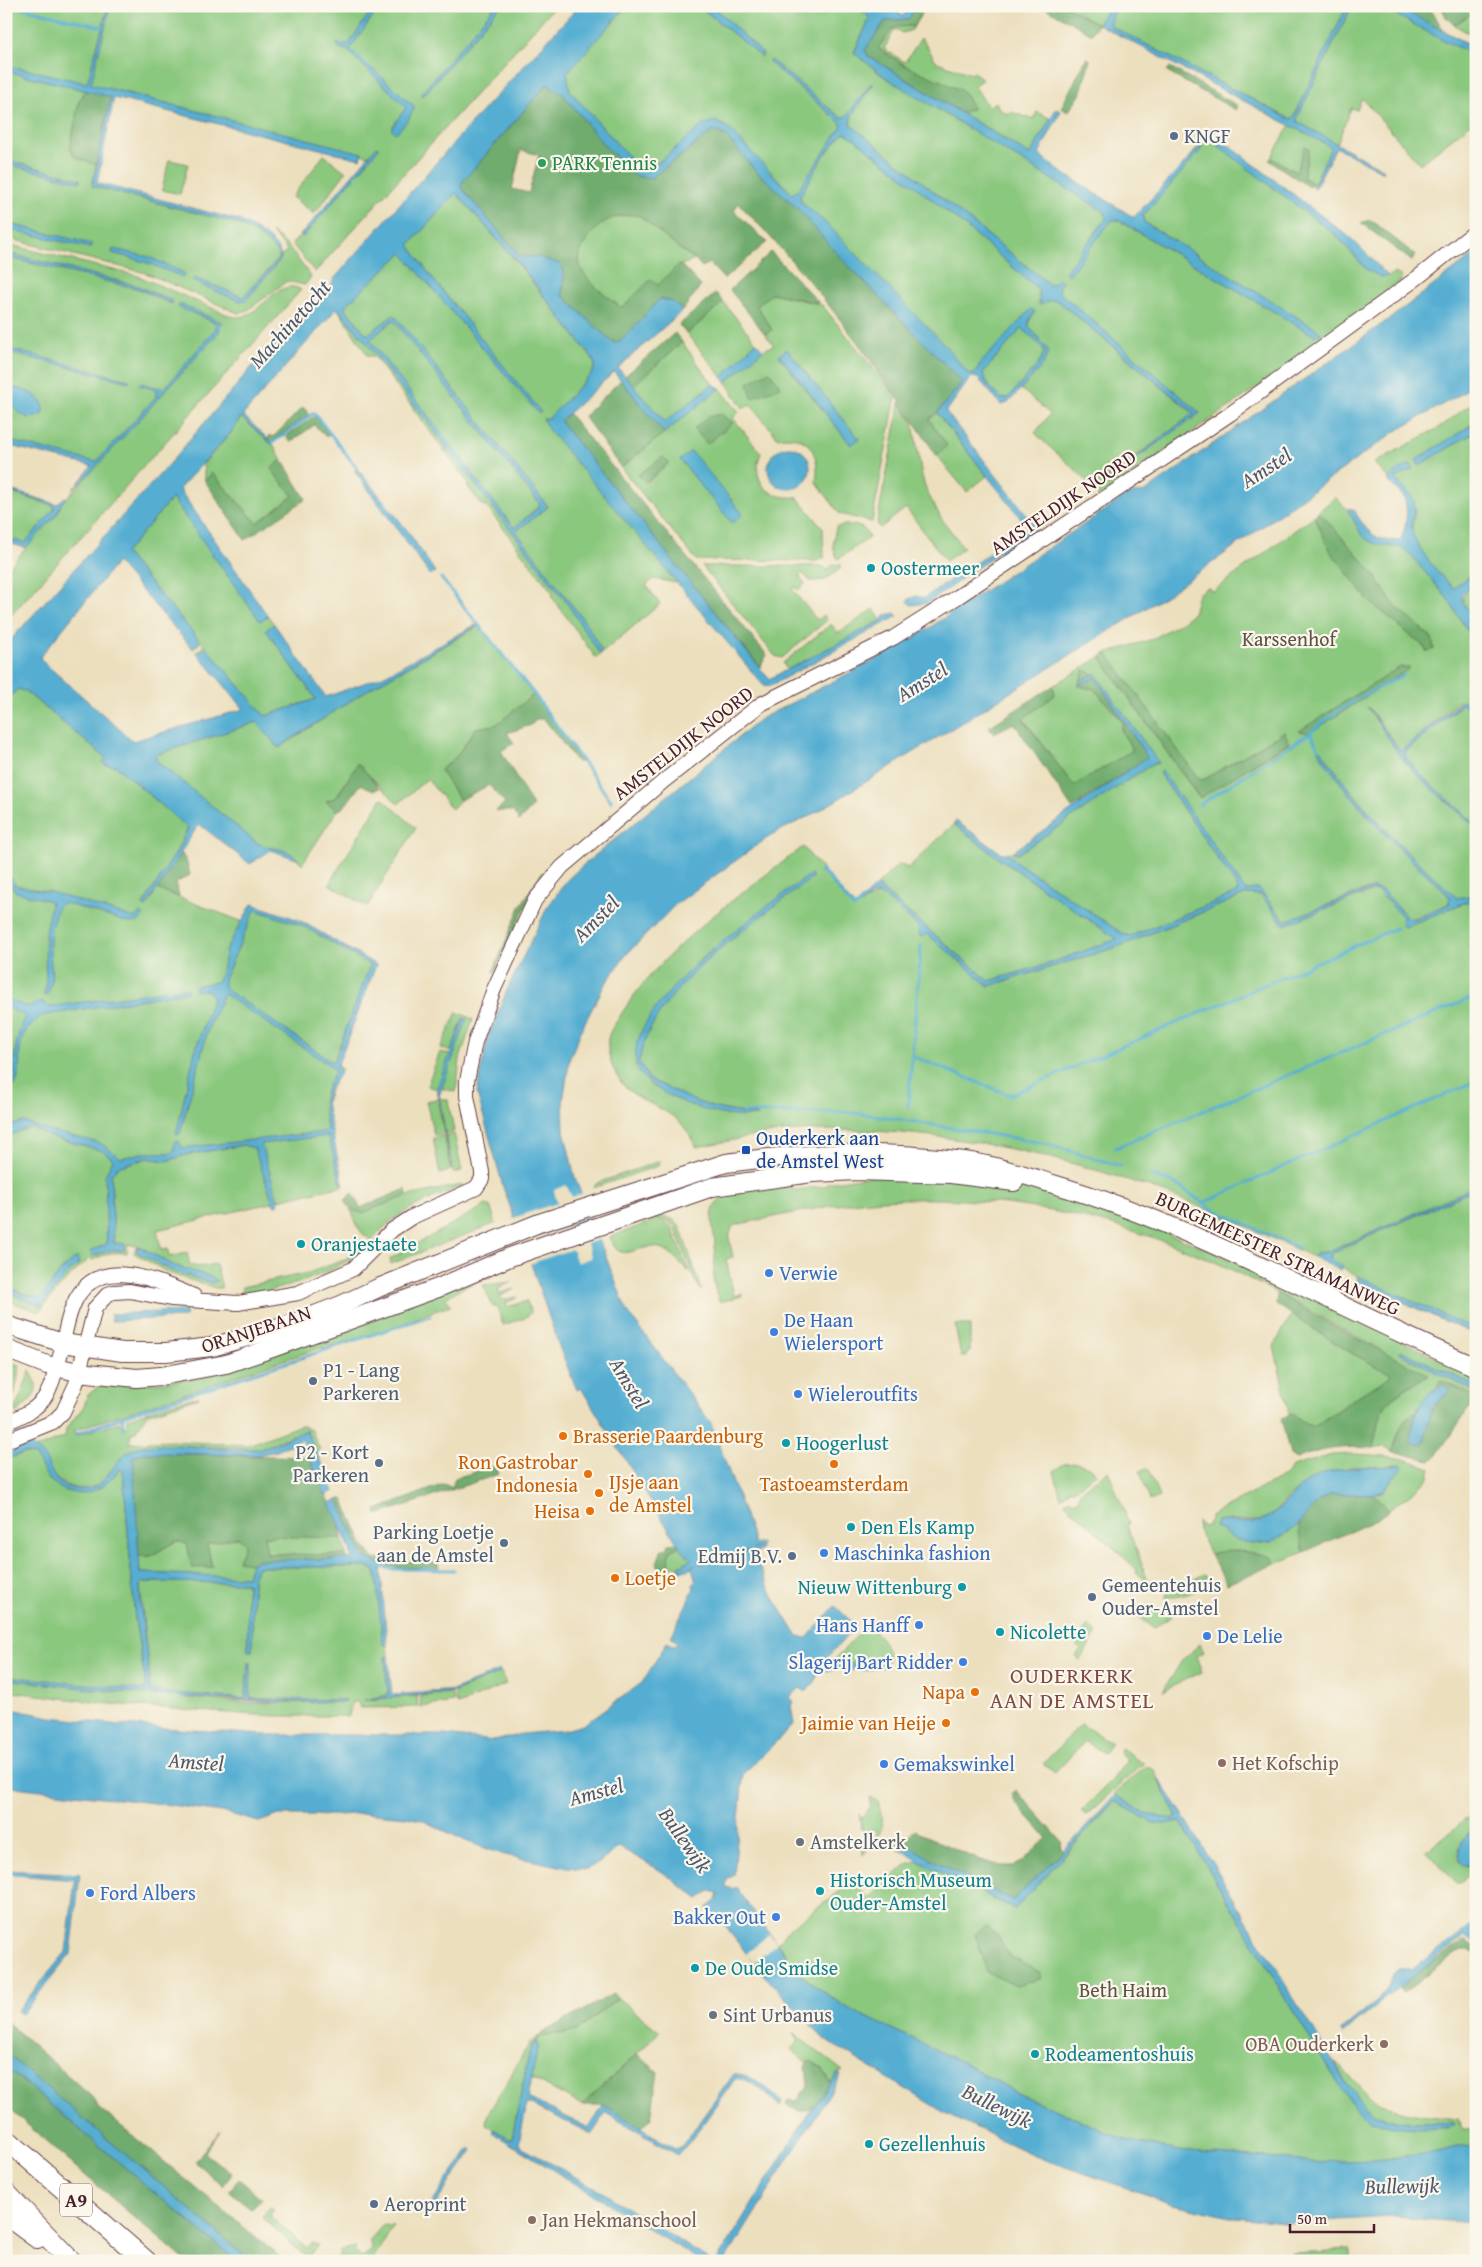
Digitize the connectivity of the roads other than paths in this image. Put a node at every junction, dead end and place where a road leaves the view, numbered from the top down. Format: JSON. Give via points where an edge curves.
{"nodes":[{"id":1,"x":1476,"y":232,"type":"edge"},
{"id":2,"x":1061,"y":1186,"type":"junction"},
{"id":3,"x":502,"y":1237,"type":"joint"},
{"id":4,"x":510,"y":1257,"type":"joint"},
{"id":5,"x":204,"y":1300,"type":"junction"},
{"id":6,"x":6,"y":1325,"type":"edge"},
{"id":7,"x":63,"y":1342,"type":"junction"},
{"id":8,"x":87,"y":1346,"type":"junction"},
{"id":9,"x":6,"y":1348,"type":"edge"},
{"id":10,"x":56,"y":1367,"type":"junction"},
{"id":11,"x":1476,"y":1367,"type":"edge"},
{"id":12,"x":78,"y":1372,"type":"junction"},
{"id":13,"x":6,"y":1423,"type":"edge"},
{"id":14,"x":6,"y":1441,"type":"edge"},
{"id":15,"x":6,"y":2139,"type":"edge"},
{"id":16,"x":6,"y":2193,"type":"edge"},
{"id":17,"x":6,"y":2215,"type":"edge"},
{"id":18,"x":69,"y":2261,"type":"edge"},
{"id":19,"x":146,"y":2261,"type":"edge"}],
"edges":[{"from":1,"to":5,"type":"street","name":"AMSTELDIJK NOORD","via":[[1230,414],[915,625],[760,704],[658,786],[550,879],[512,948],[482,1018],[467,1081],[482,1172],[476,1188],[398,1224],[353,1269],[316,1286],[278,1298],[251,1302]]},
{"from":2,"to":3,"type":"main road","name":"BURGEMEESTER STRAMANWEG","via":[[965,1161],[849,1153],[753,1158],[726,1162]]},
{"from":2,"to":4,"type":"main road","name":"BURGEMEESTER STRAMANWEG","via":[[925,1173],[812,1173],[712,1186]]},
{"from":2,"to":11,"type":"main road","name":"BURGEMEESTER STRAMANWEG","via":[[1189,1232]]},
{"from":3,"to":8,"type":"main road","name":"ORANJEBAAN","via":[[341,1305],[241,1340],[166,1352],[122,1352]]},
{"from":4,"to":12,"type":"main road","name":"ORANJEBAAN","via":[[438,1288],[226,1364],[136,1378]]},
{"from":5,"to":7,"type":"street","name":"AMSTELDIJK NOORD","via":[[134,1275],[111,1274],[96,1279],[79,1295],[72,1307]]},
{"from":5,"to":8,"type":"street","name":"AMSTELDIJK NOORD","via":[[114,1292],[103,1298],[96,1308]]},
{"from":6,"to":7,"type":"main road","name":"ORANJEBAAN"},
{"from":7,"to":8,"type":"main road","name":"ORANJEBAAN"},
{"from":7,"to":10,"type":"street","name":"AMSTELDIJK NOORD"},
{"from":8,"to":12,"type":"street","name":"AMSTELDIJK NOORD"},
{"from":9,"to":10,"type":"main road","name":"ORANJEBAAN"},
{"from":10,"to":12,"type":"main road","name":"ORANJEBAAN"},
{"from":10,"to":13,"type":"street","name":"AMSTELDIJK NOORD","via":[[42,1400],[28,1413]]},
{"from":12,"to":14,"type":"street","name":"AMSTELDIJK NOORD","via":[[70,1400],[53,1422]]},
{"from":15,"to":19,"type":"highway","number":"A9"},
{"from":16,"to":18,"type":"highway","number":"A9"},
{"from":17,"to":18,"type":"highway","number":"A9"}]}
